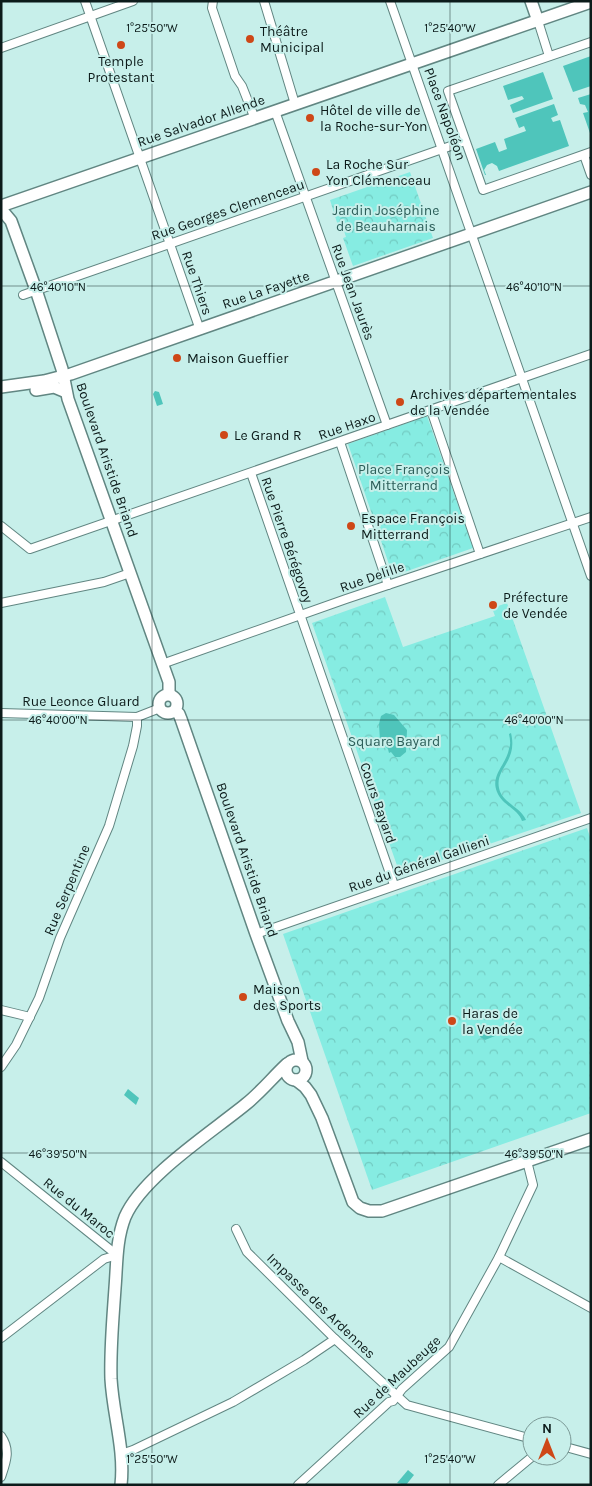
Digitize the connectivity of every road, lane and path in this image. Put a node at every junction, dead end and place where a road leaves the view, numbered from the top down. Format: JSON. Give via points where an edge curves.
{"nodes":[{"id":1,"x":85,"y":1,"type":"edge"},
{"id":2,"x":133,"y":1,"type":"edge"},
{"id":3,"x":213,"y":1,"type":"edge"},
{"id":4,"x":264,"y":1,"type":"edge"},
{"id":5,"x":390,"y":1,"type":"edge"},
{"id":6,"x":530,"y":1,"type":"edge"},
{"id":7,"x":591,"y":2,"type":"edge"},
{"id":8,"x":91,"y":16,"type":"junction"},
{"id":9,"x":538,"y":21,"type":"junction"},
{"id":10,"x":591,"y":42,"type":"edge"},
{"id":11,"x":1,"y":48,"type":"edge"},
{"id":12,"x":549,"y":56,"type":"junction"},
{"id":13,"x":411,"y":65,"type":"junction"},
{"id":14,"x":295,"y":104,"type":"junction"},
{"id":15,"x":275,"y":111,"type":"junction"},
{"id":16,"x":254,"y":119,"type":"junction"},
{"id":17,"x":465,"y":141,"type":"junction"},
{"id":18,"x":441,"y":149,"type":"junction"},
{"id":19,"x":587,"y":153,"type":"edge"},
{"id":20,"x":140,"y":159,"type":"junction"},
{"id":21,"x":591,"y":175,"type":"edge"},
{"id":22,"x":591,"y":192,"type":"edge"},
{"id":23,"x":305,"y":196,"type":"junction"},
{"id":24,"x":1,"y":208,"type":"edge"},
{"id":25,"x":472,"y":234,"type":"junction"},
{"id":26,"x":170,"y":244,"type":"junction"},
{"id":27,"x":335,"y":282,"type":"junction"},
{"id":28,"x":36,"y":290,"type":"junction"},
{"id":29,"x":23,"y":295,"type":"dead end"},
{"id":30,"x":200,"y":330,"type":"junction"},
{"id":31,"x":591,"y":354,"type":"edge"},
{"id":32,"x":68,"y":375,"type":"junction"},
{"id":33,"x":521,"y":378,"type":"junction"},
{"id":34,"x":1,"y":388,"type":"edge"},
{"id":35,"x":66,"y":392,"type":"junction"},
{"id":36,"x":431,"y":410,"type":"junction"},
{"id":37,"x":387,"y":425,"type":"junction"},
{"id":38,"x":340,"y":442,"type":"junction"},
{"id":39,"x":251,"y":473,"type":"junction"},
{"id":40,"x":591,"y":516,"type":"edge"},
{"id":41,"x":112,"y":521,"type":"junction"},
{"id":42,"x":572,"y":523,"type":"junction"},
{"id":43,"x":1,"y":526,"type":"edge"},
{"id":44,"x":480,"y":554,"type":"junction"},
{"id":45,"x":130,"y":573,"type":"junction"},
{"id":46,"x":591,"y":576,"type":"edge"},
{"id":47,"x":388,"y":585,"type":"junction"},
{"id":48,"x":1,"y":604,"type":"edge"},
{"id":49,"x":300,"y":615,"type":"junction"},
{"id":50,"x":162,"y":664,"type":"junction"},
{"id":51,"x":169,"y":694,"type":"junction"},
{"id":52,"x":160,"y":708,"type":"junction"},
{"id":53,"x":175,"y":711,"type":"junction"},
{"id":54,"x":1,"y":713,"type":"edge"},
{"id":55,"x":137,"y":716,"type":"junction"},
{"id":56,"x":591,"y":818,"type":"edge"},
{"id":57,"x":394,"y":885,"type":"junction"},
{"id":58,"x":256,"y":934,"type":"junction"},
{"id":59,"x":1,"y":1010,"type":"edge"},
{"id":60,"x":30,"y":1017,"type":"junction"},
{"id":61,"x":297,"y":1064,"type":"junction"},
{"id":62,"x":1,"y":1067,"type":"edge"},
{"id":63,"x":294,"y":1079,"type":"junction"},
{"id":64,"x":248,"y":1102,"type":"junction"},
{"id":65,"x":322,"y":1118,"type":"junction"},
{"id":66,"x":591,"y":1139,"type":"edge"},
{"id":67,"x":527,"y":1161,"type":"junction"},
{"id":68,"x":1,"y":1162,"type":"edge"},
{"id":69,"x":236,"y":1229,"type":"dead end"},
{"id":70,"x":117,"y":1255,"type":"junction"},
{"id":71,"x":498,"y":1257,"type":"junction"},
{"id":72,"x":591,"y":1308,"type":"edge"},
{"id":73,"x":1,"y":1338,"type":"edge"},
{"id":74,"x":335,"y":1339,"type":"junction"},
{"id":75,"x":397,"y":1396,"type":"junction"},
{"id":76,"x":1,"y":1436,"type":"edge"},
{"id":77,"x":522,"y":1436,"type":"edge"},
{"id":78,"x":572,"y":1449,"type":"edge"},
{"id":79,"x":121,"y":1454,"type":"junction"},
{"id":80,"x":591,"y":1454,"type":"edge"},
{"id":81,"x":522,"y":1465,"type":"edge"},
{"id":82,"x":1,"y":1477,"type":"edge"},
{"id":83,"x":121,"y":1485,"type":"edge"},
{"id":84,"x":298,"y":1485,"type":"edge"},
{"id":85,"x":498,"y":1485,"type":"edge"}],
"edges":[{"from":1,"to":8,"type":"street","name":"Rue Thiers"},
{"from":2,"to":8,"type":"street"},
{"from":3,"to":16,"type":"street","via":[[212,8],[235,76]]},
{"from":4,"to":14,"type":"street"},
{"from":5,"to":13,"type":"street"},
{"from":6,"to":9,"type":"main road"},
{"from":7,"to":9,"type":"main road","name":"Place Napoléon"},
{"from":8,"to":11,"type":"street"},
{"from":8,"to":20,"type":"street","name":"Rue Thiers"},
{"from":9,"to":12,"type":"street"},
{"from":9,"to":13,"type":"main road","name":"Place Napoléon"},
{"from":10,"to":12,"type":"street","name":"Place Napoléon"},
{"from":12,"to":17,"type":"street","name":"Place Napoléon","via":[[448,91]]},
{"from":13,"to":14,"type":"main road","name":"Rue Salvador Allende"},
{"from":13,"to":18,"type":"street","name":"Place Napoléon"},
{"from":14,"to":15,"type":"main road","name":"Rue Salvador Allende"},
{"from":15,"to":16,"type":"main road","name":"Rue Salvador Allende"},
{"from":15,"to":23,"type":"street","name":"Rue Jean Jaurès"},
{"from":16,"to":20,"type":"main road","name":"Rue Salvador Allende"},
{"from":17,"to":18,"type":"street","name":"Rue Georges Clemenceau"},
{"from":17,"to":19,"type":"street","name":"Place Napoléon","via":[[483,190]]},
{"from":18,"to":23,"type":"street","name":"Rue Georges Clemenceau"},
{"from":18,"to":25,"type":"street","name":"Place Napoléon"},
{"from":19,"to":21,"type":"street"},
{"from":20,"to":24,"type":"main road","name":"Rue Salvador Allende"},
{"from":20,"to":26,"type":"street","name":"Rue Thiers"},
{"from":22,"to":25,"type":"main road"},
{"from":23,"to":26,"type":"street","name":"Rue Georges Clemenceau"},
{"from":23,"to":27,"type":"street","name":"Rue Jean Jaurès"},
{"from":24,"to":28,"type":"main road","name":"Boulevard Aristide Briand","via":[[11,221]]},
{"from":25,"to":27,"type":"main road","name":"Rue La Fayette"},
{"from":25,"to":33,"type":"street","name":"Place Napoléon"},
{"from":26,"to":28,"type":"street","name":"Rue Georges Clemenceau"},
{"from":26,"to":30,"type":"street","name":"Rue Thiers"},
{"from":27,"to":30,"type":"main road","name":"Rue La Fayette"},
{"from":27,"to":37,"type":"street","name":"Rue Jean Jaurès"},
{"from":28,"to":29,"type":"street","name":"Rue Georges Clemenceau"},
{"from":28,"to":32,"type":"main road","name":"Boulevard Aristide Briand"},
{"from":30,"to":32,"type":"main road","name":"Rue La Fayette"},
{"from":31,"to":33,"type":"street","name":"Rue Haxo"},
{"from":32,"to":34,"type":"main road","name":"Rue La Fayette"},
{"from":32,"to":35,"type":"main road","name":"Boulevard Aristide Briand"},
{"from":33,"to":36,"type":"street","name":"Rue Haxo"},
{"from":33,"to":42,"type":"street","name":"Place Napoléon"},
{"from":34,"to":35,"type":"main road","via":[[24,393],[54,388]]},
{"from":35,"to":41,"type":"main road","name":"Boulevard Aristide Briand"},
{"from":36,"to":37,"type":"street","name":"Rue Haxo"},
{"from":36,"to":44,"type":"street"},
{"from":37,"to":38,"type":"street","name":"Rue Haxo"},
{"from":38,"to":39,"type":"street","name":"Rue Haxo"},
{"from":38,"to":47,"type":"street"},
{"from":39,"to":41,"type":"street","name":"Rue Haxo"},
{"from":39,"to":49,"type":"street","name":"Rue Pierre Bérégovoy"},
{"from":40,"to":42,"type":"street","name":"Rue Delille"},
{"from":41,"to":43,"type":"street","name":"Rue Haxo","via":[[30,549]]},
{"from":41,"to":45,"type":"main road","name":"Boulevard Aristide Briand"},
{"from":42,"to":44,"type":"street","name":"Rue Delille"},
{"from":42,"to":46,"type":"street","name":"Place Napoléon"},
{"from":44,"to":47,"type":"street","name":"Rue Delille"},
{"from":45,"to":48,"type":"street"},
{"from":45,"to":50,"type":"main road","name":"Boulevard Aristide Briand"},
{"from":47,"to":49,"type":"street","name":"Rue Delille"},
{"from":49,"to":50,"type":"street","name":"Rue Delille"},
{"from":49,"to":57,"type":"street","name":"Cours Bayard"},
{"from":50,"to":51,"type":"main road","name":"Boulevard Aristide Briand","via":[[169,682]]},
{"from":51,"to":52,"type":"main road","via":[[160,699]]},
{"from":51,"to":53,"type":"main road","name":"Boulevard Aristide Briand","via":[[178,703]]},
{"from":52,"to":53,"type":"main road","via":[[165,713]]},
{"from":52,"to":55,"type":"street","name":"Rue Leonce Gluard"},
{"from":53,"to":58,"type":"main road","name":"Boulevard Aristide Briand","via":[[182,719]]},
{"from":54,"to":55,"type":"street","name":"Rue Leonce Gluard"},
{"from":55,"to":60,"type":"street","name":"Rue Serpentine","via":[[133,746],[109,826]]},
{"from":56,"to":57,"type":"street","name":"Rue du Général Gallieni"},
{"from":57,"to":58,"type":"street","name":"Rue du Général Gallieni"},
{"from":58,"to":61,"type":"main road","name":"Boulevard Aristide Briand","via":[[298,1042]]},
{"from":59,"to":60,"type":"street"},
{"from":60,"to":62,"type":"street","name":"Rue Serpentine"},
{"from":61,"to":63,"type":"main road","name":"Boulevard Aristide Briand","via":[[287,1074]]},
{"from":61,"to":63,"type":"main road","via":[[302,1078]]},
{"from":61,"to":64,"type":"main road"},
{"from":61,"to":65,"type":"main road","name":"Boulevard Aristide Briand","via":[[316,1092]]},
{"from":63,"to":64,"type":"main road","via":[[277,1084]]},
{"from":63,"to":65,"type":"main road","name":"Boulevard Aristide Briand","via":[[311,1095]]},
{"from":64,"to":70,"type":"main road","via":[[169,1166],[136,1199],[119,1236]]},
{"from":65,"to":67,"type":"main road","name":"Boulevard Aristide Briand","via":[[353,1202],[369,1211],[382,1211]]},
{"from":66,"to":67,"type":"main road"},
{"from":67,"to":71,"type":"street","name":"Rue de Maubeuge","via":[[533,1185]]},
{"from":68,"to":70,"type":"street","name":"Rue du Maroc"},
{"from":69,"to":74,"type":"street","name":"Impasse des Ardennes","via":[[248,1252]]},
{"from":70,"to":73,"type":"street","via":[[104,1259]]},
{"from":70,"to":79,"type":"main road","via":[[111,1381]]},
{"from":71,"to":72,"type":"street"},
{"from":71,"to":75,"type":"street","name":"Rue de Maubeuge","via":[[449,1347]]},
{"from":74,"to":75,"type":"street","name":"Impasse des Ardennes"},
{"from":74,"to":79,"type":"street","via":[[232,1402]]},
{"from":75,"to":77,"type":"street","name":"Impasse des Ardennes","via":[[407,1405]]},
{"from":75,"to":84,"type":"street","name":"Rue de Maubeuge"},
{"from":76,"to":82,"type":"street","via":[[8,1454]]},
{"from":78,"to":80,"type":"street"},
{"from":79,"to":83,"type":"main road"},
{"from":81,"to":85,"type":"street"}]}
